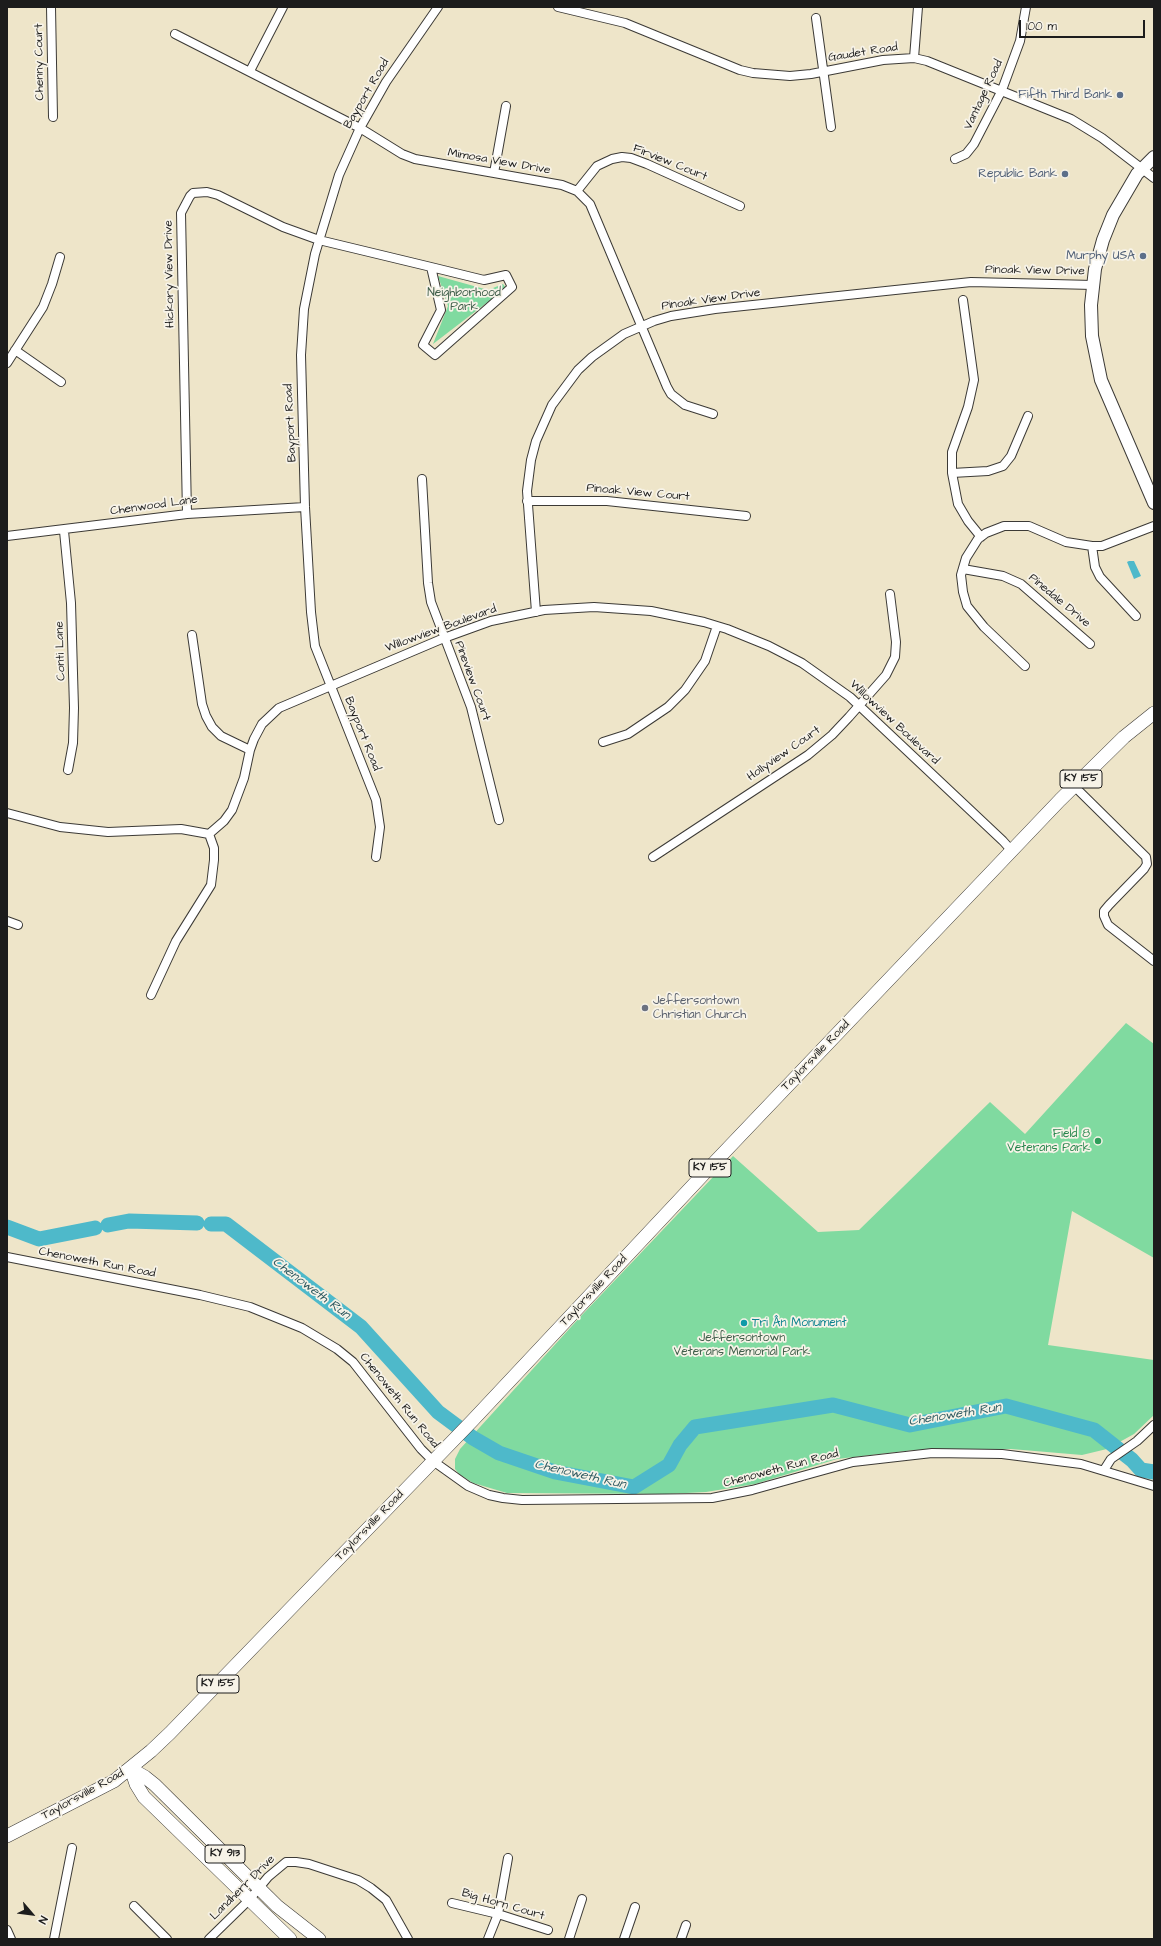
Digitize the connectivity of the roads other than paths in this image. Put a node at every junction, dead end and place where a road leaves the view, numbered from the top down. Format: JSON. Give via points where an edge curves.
{"nodes":[{"id":1,"x":51,"y":7,"type":"edge"},
{"id":2,"x":283,"y":7,"type":"edge"},
{"id":3,"x":438,"y":7,"type":"edge"},
{"id":4,"x":558,"y":7,"type":"edge"},
{"id":5,"x":918,"y":7,"type":"edge"},
{"id":6,"x":1026,"y":7,"type":"edge"},
{"id":7,"x":816,"y":18,"type":"dead end"},
{"id":8,"x":175,"y":34,"type":"dead end"},
{"id":9,"x":914,"y":58,"type":"junction"},
{"id":10,"x":250,"y":72,"type":"junction"},
{"id":11,"x":823,"y":72,"type":"junction"},
{"id":12,"x":1002,"y":90,"type":"junction"},
{"id":13,"x":506,"y":106,"type":"dead end"},
{"id":14,"x":53,"y":117,"type":"dead end"},
{"id":15,"x":831,"y":127,"type":"dead end"},
{"id":16,"x":360,"y":128,"type":"junction"},
{"id":17,"x":1154,"y":157,"type":"edge"},
{"id":18,"x":955,"y":159,"type":"dead end"},
{"id":19,"x":1142,"y":169,"type":"junction"},
{"id":20,"x":494,"y":173,"type":"junction"},
{"id":21,"x":1154,"y":178,"type":"edge"},
{"id":22,"x":577,"y":191,"type":"junction"},
{"id":23,"x":740,"y":206,"type":"dead end"},
{"id":24,"x":319,"y":240,"type":"junction"},
{"id":25,"x":60,"y":257,"type":"dead end"},
{"id":26,"x":430,"y":267,"type":"junction"},
{"id":27,"x":1093,"y":284,"type":"junction"},
{"id":28,"x":963,"y":300,"type":"dead end"},
{"id":29,"x":641,"y":326,"type":"junction"},
{"id":30,"x":15,"y":350,"type":"junction"},
{"id":31,"x":7,"y":363,"type":"edge"},
{"id":32,"x":61,"y":382,"type":"dead end"},
{"id":33,"x":713,"y":414,"type":"dead end"},
{"id":34,"x":1028,"y":416,"type":"dead end"},
{"id":35,"x":952,"y":473,"type":"junction"},
{"id":36,"x":422,"y":479,"type":"dead end"},
{"id":37,"x":527,"y":501,"type":"junction"},
{"id":38,"x":1154,"y":503,"type":"edge"},
{"id":39,"x":305,"y":507,"type":"junction"},
{"id":40,"x":187,"y":514,"type":"junction"},
{"id":41,"x":746,"y":516,"type":"dead end"},
{"id":42,"x":1154,"y":526,"type":"edge"},
{"id":43,"x":64,"y":530,"type":"junction"},
{"id":44,"x":7,"y":536,"type":"edge"},
{"id":45,"x":982,"y":537,"type":"junction"},
{"id":46,"x":1092,"y":546,"type":"junction"},
{"id":47,"x":963,"y":569,"type":"junction"},
{"id":48,"x":890,"y":594,"type":"dead end"},
{"id":49,"x":536,"y":612,"type":"junction"},
{"id":50,"x":1136,"y":616,"type":"dead end"},
{"id":51,"x":717,"y":626,"type":"junction"},
{"id":52,"x":192,"y":636,"type":"dead end"},
{"id":53,"x":444,"y":638,"type":"junction"},
{"id":54,"x":1090,"y":644,"type":"dead end"},
{"id":55,"x":1025,"y":666,"type":"dead end"},
{"id":56,"x":330,"y":686,"type":"junction"},
{"id":57,"x":859,"y":704,"type":"junction"},
{"id":58,"x":1154,"y":713,"type":"edge"},
{"id":59,"x":604,"y":742,"type":"dead end"},
{"id":60,"x":250,"y":750,"type":"junction"},
{"id":61,"x":68,"y":770,"type":"dead end"},
{"id":62,"x":1074,"y":786,"type":"junction"},
{"id":63,"x":7,"y":812,"type":"edge"},
{"id":64,"x":499,"y":820,"type":"dead end"},
{"id":65,"x":210,"y":834,"type":"junction"},
{"id":66,"x":1012,"y":851,"type":"junction"},
{"id":67,"x":376,"y":857,"type":"dead end"},
{"id":68,"x":653,"y":857,"type":"dead end"},
{"id":69,"x":7,"y":921,"type":"edge"},
{"id":70,"x":18,"y":925,"type":"dead end"},
{"id":71,"x":1154,"y":961,"type":"edge"},
{"id":72,"x":151,"y":995,"type":"dead end"},
{"id":73,"x":7,"y":1258,"type":"edge"},
{"id":74,"x":1154,"y":1425,"type":"edge"},
{"id":75,"x":434,"y":1461,"type":"junction"},
{"id":76,"x":1104,"y":1470,"type":"junction"},
{"id":77,"x":1154,"y":1486,"type":"edge"},
{"id":78,"x":131,"y":1769,"type":"junction"},
{"id":79,"x":7,"y":1836,"type":"edge"},
{"id":80,"x":72,"y":1848,"type":"dead end"},
{"id":81,"x":508,"y":1858,"type":"dead end"},
{"id":82,"x":259,"y":1887,"type":"junction"},
{"id":83,"x":582,"y":1899,"type":"dead end"},
{"id":84,"x":249,"y":1900,"type":"junction"},
{"id":85,"x":452,"y":1903,"type":"dead end"},
{"id":86,"x":134,"y":1906,"type":"dead end"},
{"id":87,"x":635,"y":1907,"type":"dead end"},
{"id":88,"x":498,"y":1914,"type":"junction"},
{"id":89,"x":686,"y":1925,"type":"dead end"},
{"id":90,"x":7,"y":1930,"type":"edge"},
{"id":91,"x":548,"y":1930,"type":"dead end"},
{"id":92,"x":11,"y":1939,"type":"edge"},
{"id":93,"x":54,"y":1939,"type":"edge"},
{"id":94,"x":167,"y":1939,"type":"edge"},
{"id":95,"x":209,"y":1939,"type":"edge"},
{"id":96,"x":290,"y":1939,"type":"edge"},
{"id":97,"x":319,"y":1939,"type":"edge"},
{"id":98,"x":408,"y":1939,"type":"edge"},
{"id":99,"x":488,"y":1939,"type":"edge"},
{"id":100,"x":569,"y":1939,"type":"edge"},
{"id":101,"x":624,"y":1939,"type":"edge"},
{"id":102,"x":681,"y":1939,"type":"edge"}],
"edges":[{"from":1,"to":14,"type":"street","name":"Chenny Court"},
{"from":2,"to":10,"type":"street"},
{"from":3,"to":16,"type":"street","name":"Bayport Road","via":[[388,80]]},
{"from":4,"to":11,"type":"street","name":"Gaudet Road","via":[[625,23],[753,73],[790,76]]},
{"from":5,"to":9,"type":"street"},
{"from":6,"to":12,"type":"street","name":"Vantage Road","via":[[1020,41]]},
{"from":7,"to":11,"type":"street"},
{"from":8,"to":10,"type":"street","name":"Mimosa View Drive"},
{"from":9,"to":11,"type":"street","name":"Gaudet Road","via":[[883,60]]},
{"from":9,"to":12,"type":"street","name":"Gaudet Road","via":[[937,64]]},
{"from":10,"to":16,"type":"street","name":"Mimosa View Drive"},
{"from":11,"to":15,"type":"street"},
{"from":12,"to":18,"type":"street","name":"Vantage Road","via":[[974,144],[966,154]]},
{"from":12,"to":19,"type":"street","name":"Gaudet Road","via":[[1082,125]]},
{"from":13,"to":20,"type":"street"},
{"from":16,"to":20,"type":"street","name":"Mimosa View Drive","via":[[402,154],[415,159]]},
{"from":16,"to":24,"type":"street","name":"Bayport Road","via":[[339,175]]},
{"from":17,"to":19,"type":"main road"},
{"from":19,"to":21,"type":"street","name":"Gaudet Road"},
{"from":19,"to":27,"type":"main road","via":[[1113,216],[1103,240]]},
{"from":20,"to":22,"type":"street","name":"Mimosa View Drive","via":[[562,185]]},
{"from":22,"to":23,"type":"street","name":"Firview Court","via":[[597,166],[622,157],[647,164]]},
{"from":22,"to":29,"type":"street","name":"Mimosa View Drive","via":[[590,204]]},
{"from":24,"to":26,"type":"street","name":"Hickory View Drive"},
{"from":24,"to":39,"type":"street","name":"Bayport Road","via":[[304,309],[301,355]]},
{"from":24,"to":40,"type":"street","name":"Hickory View Drive","via":[[283,227],[218,195],[207,192],[193,193],[185,203],[181,213],[181,244]]},
{"from":25,"to":30,"type":"street","via":[[42,307]]},
{"from":26,"to":26,"type":"street","name":"Hickory View Drive","via":[[484,280],[506,275],[512,287],[435,355],[423,345],[441,310]]},
{"from":27,"to":29,"type":"street","name":"Pinoak View Drive","via":[[971,282],[715,309],[673,315]]},
{"from":27,"to":38,"type":"main road","via":[[1092,336],[1099,373]]},
{"from":28,"to":35,"type":"street","via":[[974,380],[968,407],[952,452]]},
{"from":29,"to":33,"type":"street","name":"Mimosa View Drive","via":[[671,394],[685,405]]},
{"from":29,"to":37,"type":"street","name":"Pinoak View Drive","via":[[610,343],[592,357],[578,370],[556,399],[536,441],[528,480]]},
{"from":30,"to":31,"type":"street"},
{"from":30,"to":32,"type":"street"},
{"from":34,"to":35,"type":"street","via":[[1011,456],[1003,466],[988,471]]},
{"from":35,"to":45,"type":"street","via":[[958,504]]},
{"from":36,"to":53,"type":"street","name":"Pineview Court","via":[[428,583],[431,602]]},
{"from":37,"to":41,"type":"street","name":"Pinoak View Court","via":[[607,501]]},
{"from":37,"to":49,"type":"street","name":"Pinoak View Drive"},
{"from":39,"to":40,"type":"street","name":"Chenwood Lane"},
{"from":39,"to":56,"type":"street","name":"Bayport Road","via":[[312,625],[315,646]]},
{"from":40,"to":43,"type":"street","name":"Chenwood Lane"},
{"from":42,"to":46,"type":"street","via":[[1111,544]]},
{"from":43,"to":44,"type":"street","name":"Chenwood Lane"},
{"from":43,"to":61,"type":"street","name":"Conti Lane","via":[[71,603],[74,708]]},
{"from":45,"to":46,"type":"street","via":[[1004,526],[1029,526],[1066,542]]},
{"from":45,"to":47,"type":"street","via":[[972,548]]},
{"from":46,"to":50,"type":"street","via":[[1095,567],[1100,577]]},
{"from":47,"to":54,"type":"street","name":"Pinedale Drive","via":[[1003,576],[1021,584]]},
{"from":47,"to":55,"type":"street","via":[[961,583],[967,606],[984,627]]},
{"from":48,"to":57,"type":"street","name":"Hollyview Court","via":[[896,642],[895,657],[886,675]]},
{"from":49,"to":51,"type":"street","name":"Willowview Boulevard","via":[[594,607],[625,609],[677,616]]},
{"from":49,"to":53,"type":"street","name":"Willowview Boulevard","via":[[491,621]]},
{"from":51,"to":57,"type":"street","name":"Willowview Boulevard","via":[[769,646],[802,663]]},
{"from":51,"to":59,"type":"street","via":[[705,661],[685,690],[668,707],[628,734]]},
{"from":52,"to":60,"type":"street","via":[[206,716],[221,736]]},
{"from":53,"to":56,"type":"street","name":"Willowview Boulevard"},
{"from":53,"to":64,"type":"street","name":"Pineview Court","via":[[472,707]]},
{"from":56,"to":60,"type":"street","name":"Willowview Boulevard","via":[[289,703],[271,714],[262,724]]},
{"from":56,"to":67,"type":"street","name":"Bayport Road","via":[[376,800],[380,827]]},
{"from":57,"to":66,"type":"street","name":"Willowview Boulevard"},
{"from":57,"to":68,"type":"street","name":"Hollyview Court","via":[[832,735],[808,755]]},
{"from":58,"to":62,"type":"main road","name":"Taylorsville Road","number":"KY 155","via":[[1124,737]]},
{"from":60,"to":65,"type":"street","name":"Willowview Boulevard","via":[[237,799],[224,821]]},
{"from":62,"to":66,"type":"main road","name":"Taylorsville Road","number":"KY 155"},
{"from":62,"to":71,"type":"street","via":[[1146,857],[1144,869],[1109,905],[1104,911],[1104,916],[1108,924]]},
{"from":63,"to":65,"type":"street","via":[[60,827],[108,832],[182,829]]},
{"from":65,"to":72,"type":"street","via":[[214,848],[211,885],[176,941]]},
{"from":66,"to":75,"type":"main road","name":"Taylorsville Road","number":"KY 155"},
{"from":69,"to":70,"type":"street"},
{"from":73,"to":75,"type":"street","name":"Chenoweth Run Road","via":[[200,1295],[250,1307],[302,1328],[338,1349],[353,1362],[421,1449]]},
{"from":74,"to":76,"type":"street","via":[[1137,1441],[1117,1454]]},
{"from":75,"to":76,"type":"street","name":"Chenoweth Run Road","via":[[458,1480],[478,1491],[522,1500],[712,1498],[752,1490],[853,1462],[932,1453],[1014,1455],[1081,1464]]},
{"from":75,"to":78,"type":"main road","name":"Taylorsville Road","number":"KY 155","via":[[170,1733]]},
{"from":76,"to":77,"type":"street","name":"Chenoweth Run Road"},
{"from":78,"to":79,"type":"main road","name":"Taylorsville Road","number":"KY 155","via":[[114,1781]]},
{"from":78,"to":82,"type":"main road","number":"KY 913","via":[[155,1785]]},
{"from":78,"to":84,"type":"main road","number":"KY 913","via":[[144,1797]]},
{"from":80,"to":93,"type":"street"},
{"from":81,"to":88,"type":"street"},
{"from":82,"to":84,"type":"street","name":"Landherr Drive"},
{"from":82,"to":97,"type":"main road","number":"KY 913","via":[[291,1919]]},
{"from":82,"to":98,"type":"street","name":"Landherr Drive","via":[[286,1862],[310,1864],[358,1880],[386,1900]]},
{"from":83,"to":100,"type":"street"},
{"from":84,"to":95,"type":"street","name":"Landherr Drive"},
{"from":84,"to":96,"type":"main road","number":"KY 913"},
{"from":85,"to":88,"type":"street","name":"Big Horn Court"},
{"from":86,"to":94,"type":"street"},
{"from":87,"to":101,"type":"street"},
{"from":88,"to":91,"type":"street","name":"Big Horn Court"},
{"from":88,"to":99,"type":"street"},
{"from":89,"to":102,"type":"street"},
{"from":90,"to":92,"type":"street"}]}
